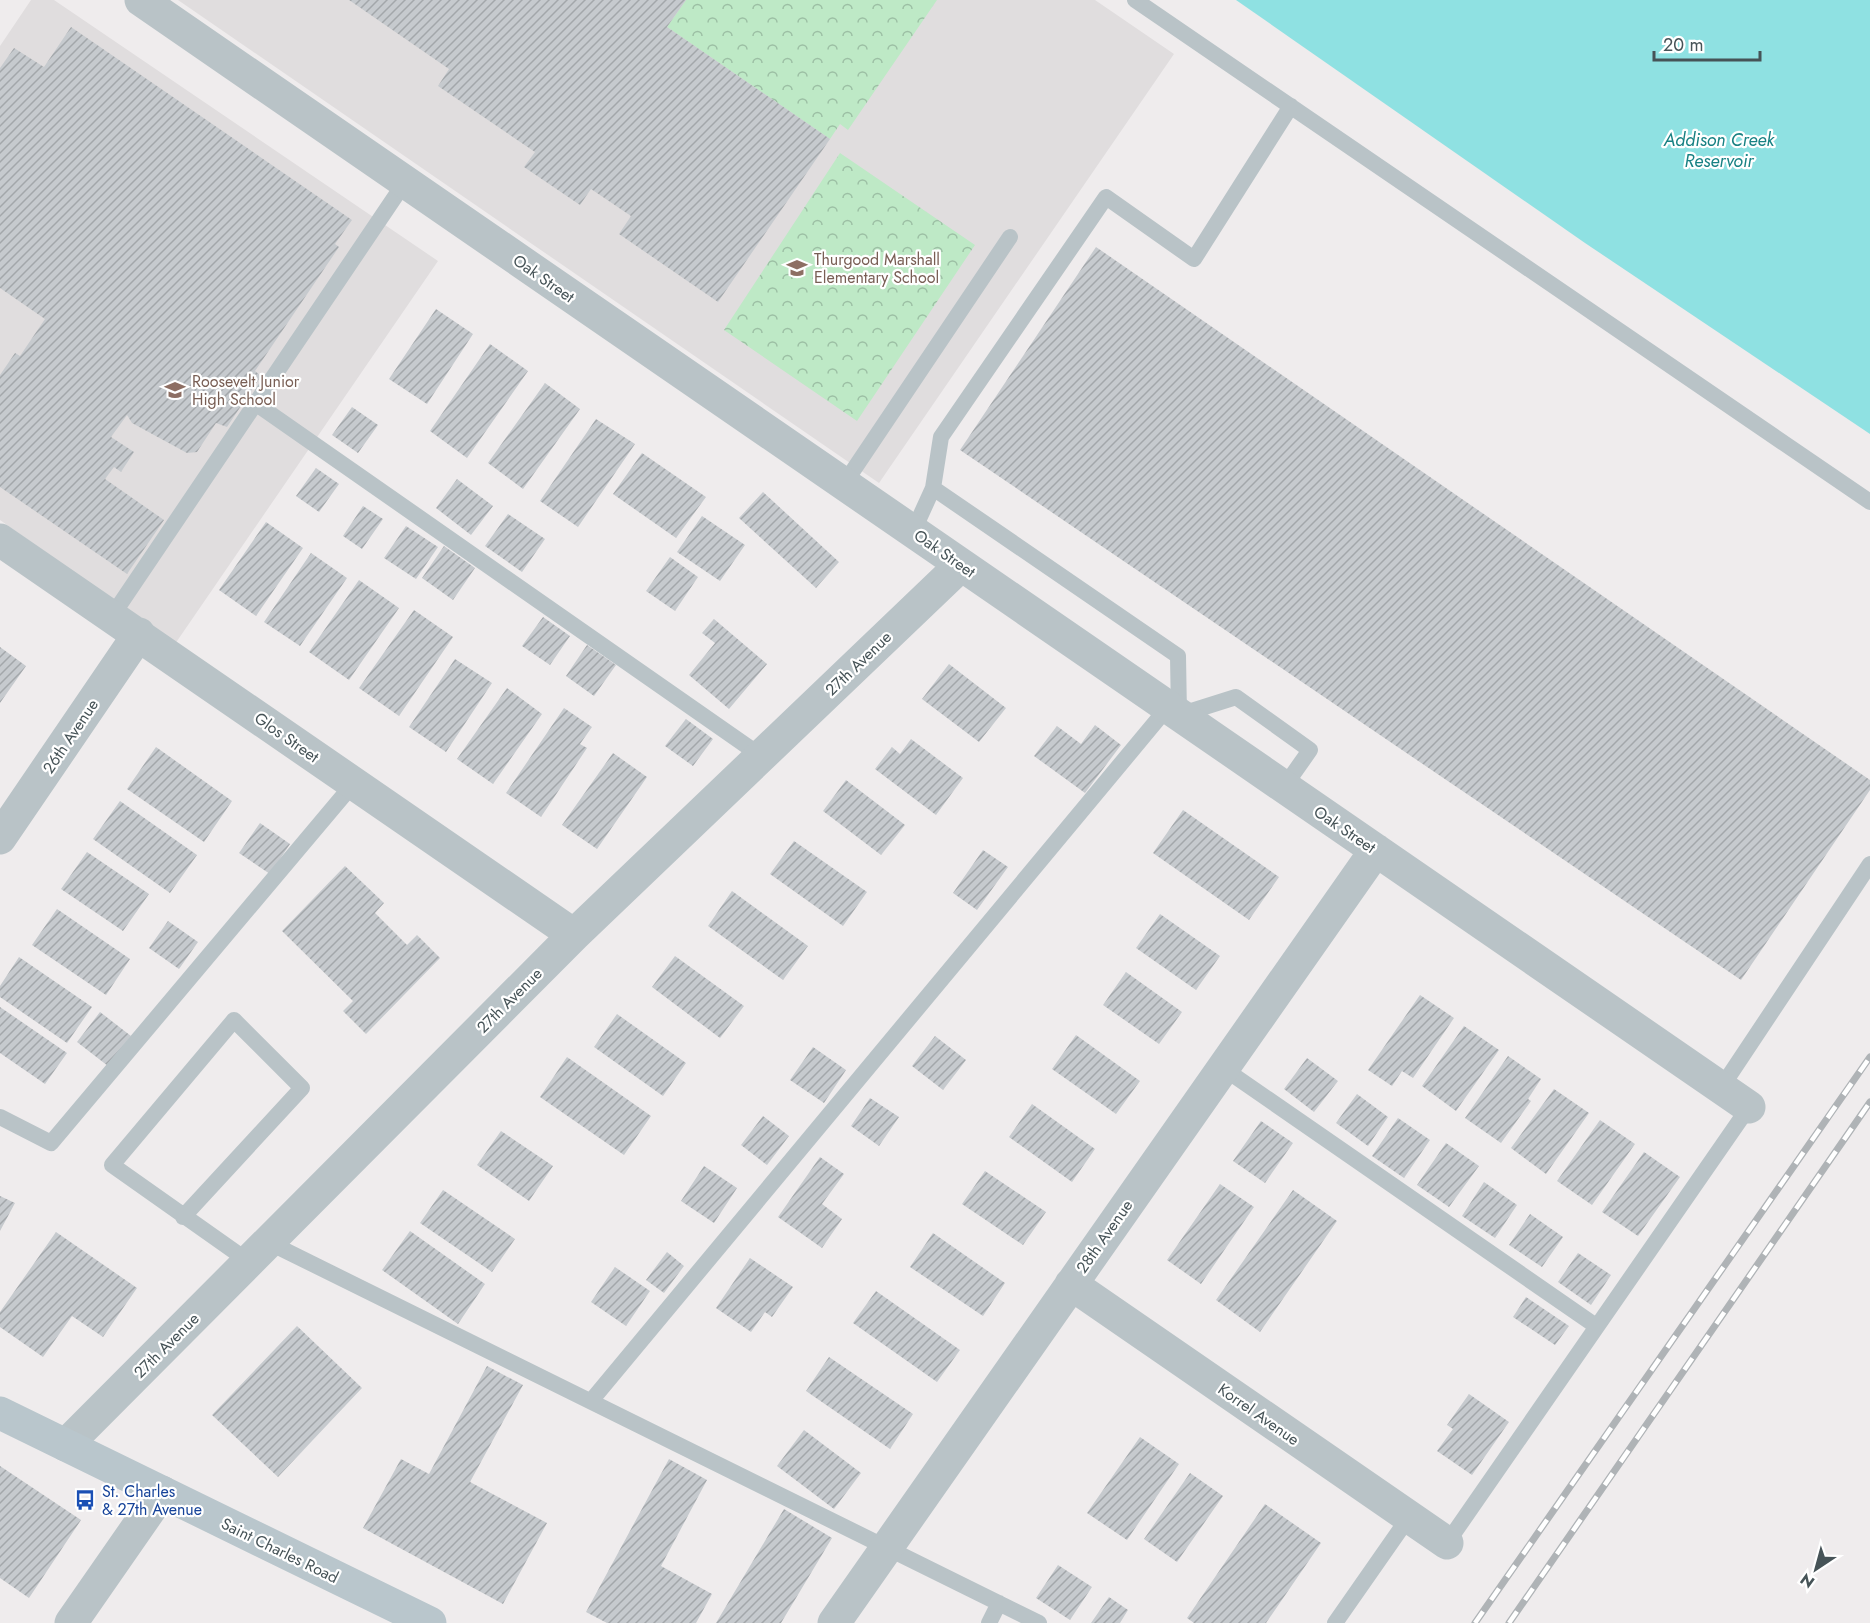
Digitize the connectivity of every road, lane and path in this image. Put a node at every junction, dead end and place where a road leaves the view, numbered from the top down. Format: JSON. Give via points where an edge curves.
{"nodes":[{"id":1,"x":141,"y":0,"type":"edge"},
{"id":2,"x":1135,"y":0,"type":"edge"},
{"id":3,"x":1290,"y":106,"type":"junction"},
{"id":4,"x":405,"y":182,"type":"junction"},
{"id":5,"x":1010,"y":237,"type":"dead end"},
{"id":6,"x":255,"y":403,"type":"junction"},
{"id":7,"x":844,"y":484,"type":"junction"},
{"id":8,"x":933,"y":488,"type":"junction"},
{"id":9,"x":1870,"y":502,"type":"edge"},
{"id":10,"x":913,"y":532,"type":"junction"},
{"id":11,"x":0,"y":540,"type":"edge"},
{"id":12,"x":961,"y":565,"type":"junction"},
{"id":13,"x":112,"y":616,"type":"junction"},
{"id":14,"x":139,"y":634,"type":"junction"},
{"id":15,"x":1173,"y":711,"type":"junction"},
{"id":16,"x":761,"y":756,"type":"junction"},
{"id":17,"x":354,"y":783,"type":"junction"},
{"id":18,"x":1284,"y":787,"type":"junction"},
{"id":19,"x":0,"y":838,"type":"edge"},
{"id":20,"x":1376,"y":850,"type":"junction"},
{"id":21,"x":1870,"y":864,"type":"edge"},
{"id":22,"x":574,"y":935,"type":"junction"},
{"id":23,"x":1223,"y":1068,"type":"junction"},
{"id":24,"x":1721,"y":1088,"type":"junction"},
{"id":25,"x":1749,"y":1107,"type":"joint"},
{"id":26,"x":0,"y":1117,"type":"edge"},
{"id":27,"x":183,"y":1217,"type":"junction"},
{"id":28,"x":258,"y":1252,"type":"junction"},
{"id":29,"x":1071,"y":1284,"type":"junction"},
{"id":30,"x":1596,"y":1326,"type":"junction"},
{"id":31,"x":591,"y":1401,"type":"junction"},
{"id":32,"x":0,"y":1413,"type":"edge"},
{"id":33,"x":66,"y":1445,"type":"junction"},
{"id":34,"x":162,"y":1492,"type":"junction"},
{"id":35,"x":1409,"y":1517,"type":"junction"},
{"id":36,"x":1447,"y":1544,"type":"joint"},
{"id":37,"x":887,"y":1548,"type":"junction"},
{"id":38,"x":999,"y":1603,"type":"junction"},
{"id":39,"x":71,"y":1623,"type":"edge"},
{"id":40,"x":430,"y":1623,"type":"edge"},
{"id":41,"x":834,"y":1623,"type":"edge"},
{"id":42,"x":989,"y":1623,"type":"edge"},
{"id":43,"x":1039,"y":1623,"type":"edge"},
{"id":44,"x":1335,"y":1623,"type":"edge"}],
"edges":[{"from":1,"to":4,"type":"street","name":"Oak Street"},
{"from":2,"to":3,"type":"lane"},
{"from":3,"to":8,"type":"lane","via":[[1194,259],[1106,197],[941,437]]},
{"from":3,"to":9,"type":"lane"},
{"from":4,"to":6,"type":"lane"},
{"from":4,"to":7,"type":"street","name":"Oak Street"},
{"from":5,"to":7,"type":"lane"},
{"from":6,"to":13,"type":"lane"},
{"from":6,"to":16,"type":"lane"},
{"from":7,"to":10,"type":"street","name":"Oak Street"},
{"from":8,"to":10,"type":"lane"},
{"from":8,"to":15,"type":"lane","via":[[1179,656]]},
{"from":10,"to":12,"type":"street","name":"Oak Street"},
{"from":11,"to":13,"type":"street","name":"Glos Street"},
{"from":12,"to":15,"type":"street","name":"Oak Street"},
{"from":12,"to":16,"type":"street","name":"27th Avenue"},
{"from":13,"to":14,"type":"street","name":"Glos Street"},
{"from":14,"to":17,"type":"street","name":"Glos Street"},
{"from":14,"to":19,"type":"street","name":"26th Avenue"},
{"from":15,"to":18,"type":"street","name":"Oak Street"},
{"from":15,"to":18,"type":"lane","via":[[1236,697],[1310,750]]},
{"from":15,"to":31,"type":"lane"},
{"from":16,"to":22,"type":"street","name":"27th Avenue"},
{"from":17,"to":22,"type":"street","name":"Glos Street"},
{"from":17,"to":26,"type":"lane","via":[[51,1143]]},
{"from":18,"to":20,"type":"street","name":"Oak Street"},
{"from":20,"to":23,"type":"street","name":"28th Avenue"},
{"from":20,"to":24,"type":"street","name":"Oak Street"},
{"from":21,"to":24,"type":"lane"},
{"from":22,"to":28,"type":"street","name":"27th Avenue"},
{"from":23,"to":29,"type":"street","name":"28th Avenue"},
{"from":23,"to":30,"type":"lane"},
{"from":24,"to":25,"type":"street","name":"Oak Street"},
{"from":25,"to":30,"type":"lane"},
{"from":27,"to":27,"type":"lane","via":[[302,1088],[234,1020],[112,1165]]},
{"from":27,"to":28,"type":"lane"},
{"from":28,"to":31,"type":"lane"},
{"from":28,"to":33,"type":"street","name":"27th Avenue"},
{"from":29,"to":35,"type":"street","name":"Korrel Avenue"},
{"from":29,"to":37,"type":"street","name":"28th Avenue"},
{"from":30,"to":36,"type":"lane"},
{"from":31,"to":37,"type":"lane"},
{"from":32,"to":33,"type":"main road","name":"Saint Charles Road"},
{"from":33,"to":34,"type":"main road","name":"Saint Charles Road"},
{"from":34,"to":39,"type":"street"},
{"from":34,"to":40,"type":"main road","name":"Saint Charles Road"},
{"from":35,"to":36,"type":"street","name":"Korrel Avenue"},
{"from":35,"to":44,"type":"lane"},
{"from":37,"to":38,"type":"lane"},
{"from":37,"to":41,"type":"street","name":"28th Avenue"},
{"from":38,"to":42,"type":"lane"},
{"from":38,"to":43,"type":"lane"}]}
